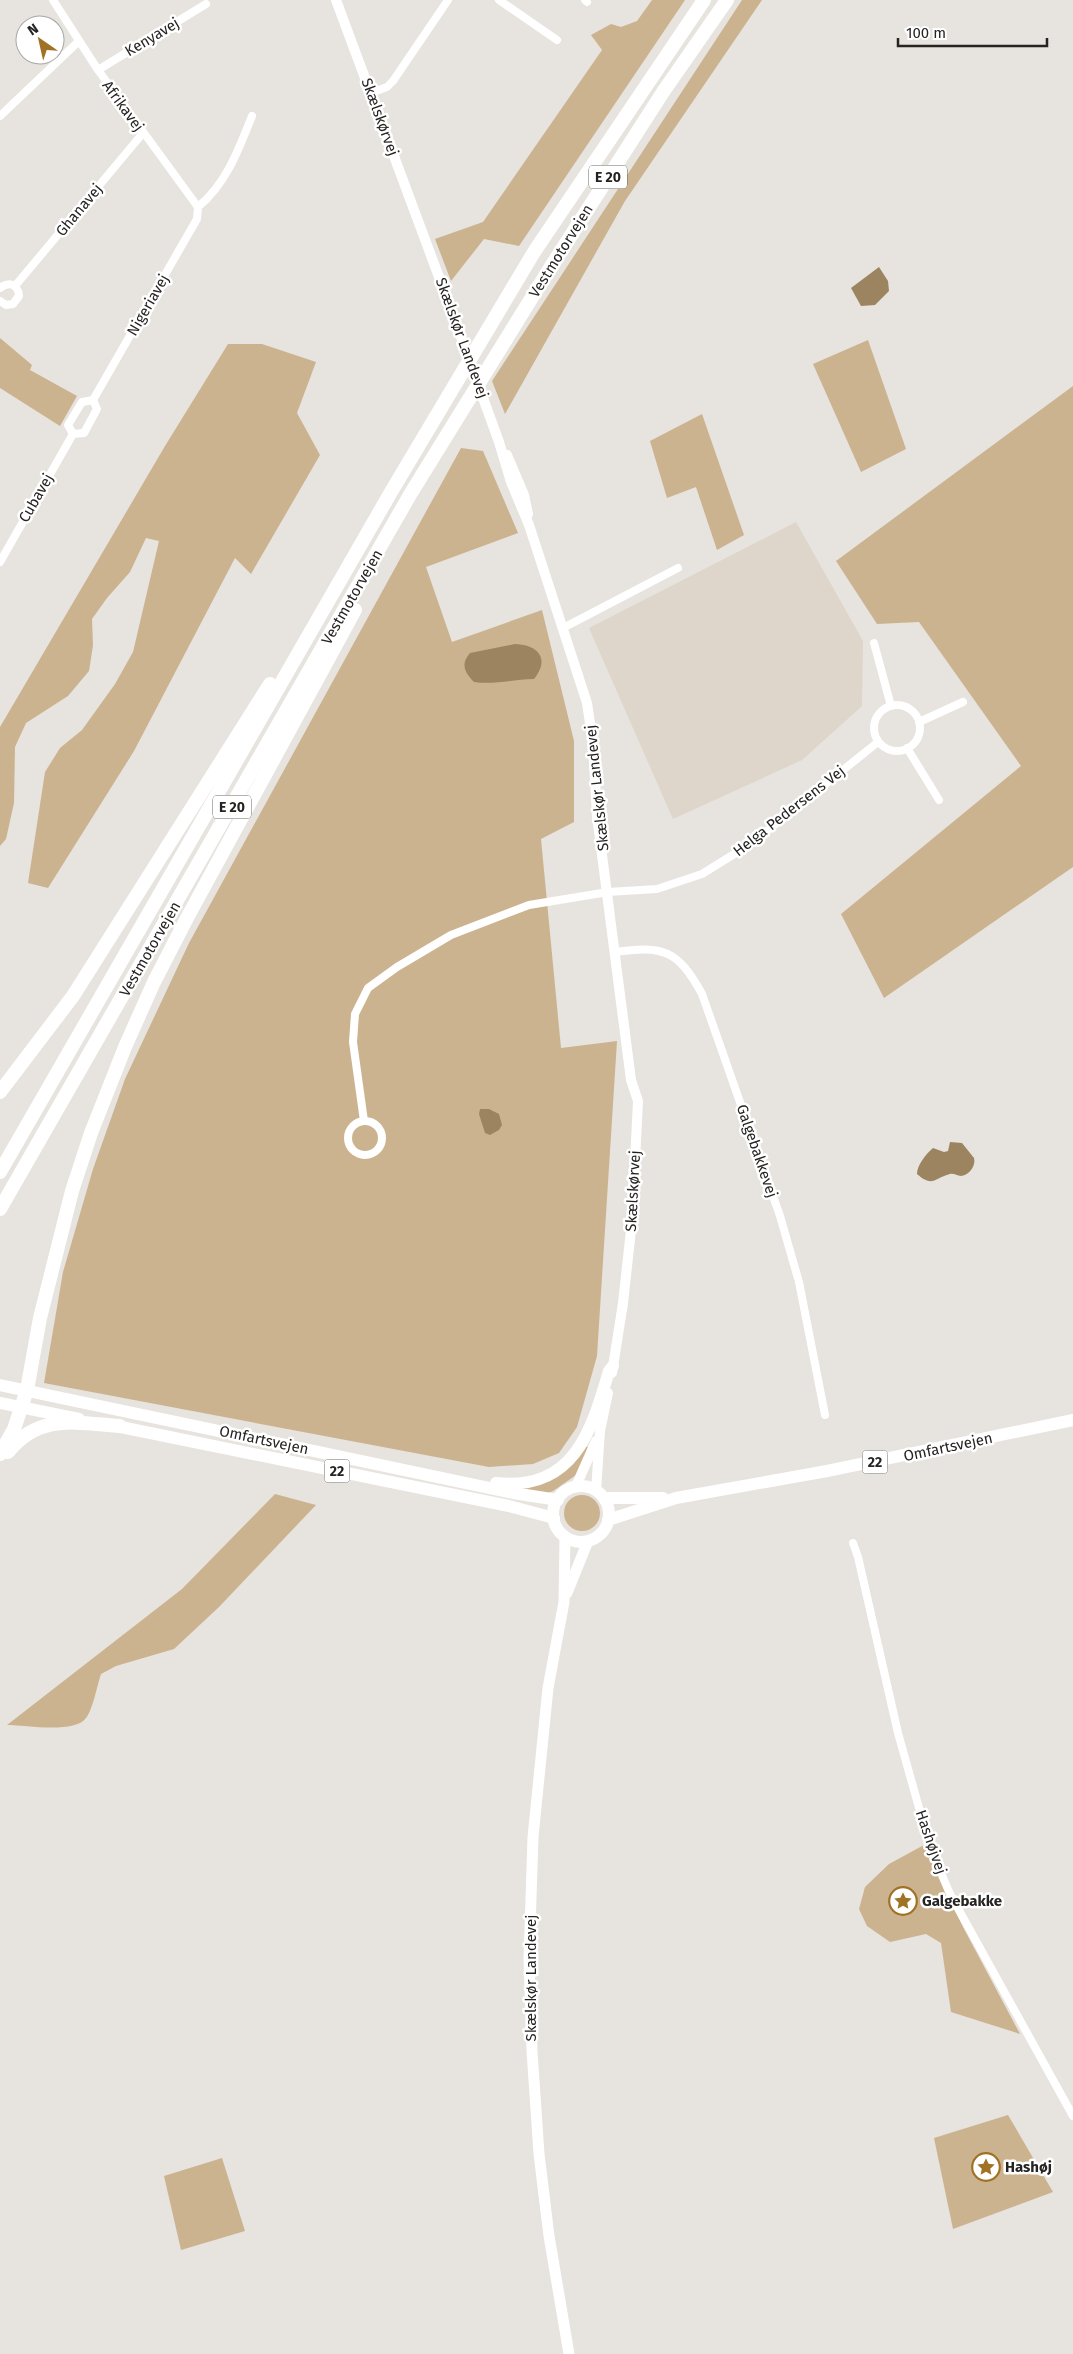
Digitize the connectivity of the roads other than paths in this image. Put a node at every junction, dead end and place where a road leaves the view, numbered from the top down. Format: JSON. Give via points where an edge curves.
{"nodes":[{"id":1,"x":54,"y":0,"type":"edge"},
{"id":2,"x":336,"y":0,"type":"edge"},
{"id":3,"x":448,"y":0,"type":"edge"},
{"id":4,"x":498,"y":0,"type":"edge"},
{"id":5,"x":704,"y":0,"type":"edge"},
{"id":6,"x":727,"y":0,"type":"edge"},
{"id":7,"x":206,"y":4,"type":"dead end"},
{"id":8,"x":558,"y":40,"type":"dead end"},
{"id":9,"x":79,"y":41,"type":"junction"},
{"id":10,"x":98,"y":70,"type":"junction"},
{"id":11,"x":371,"y":93,"type":"junction"},
{"id":12,"x":0,"y":116,"type":"edge"},
{"id":13,"x":252,"y":116,"type":"dead end"},
{"id":14,"x":143,"y":133,"type":"junction"},
{"id":15,"x":198,"y":207,"type":"junction"},
{"id":16,"x":424,"y":235,"type":"joint"},
{"id":17,"x":15,"y":286,"type":"junction"},
{"id":18,"x":0,"y":288,"type":"edge"},
{"id":19,"x":0,"y":301,"type":"edge"},
{"id":20,"x":93,"y":400,"type":"junction"},
{"id":21,"x":73,"y":434,"type":"junction"},
{"id":22,"x":430,"y":463,"type":"junction"},
{"id":23,"x":0,"y":562,"type":"edge"},
{"id":24,"x":678,"y":568,"type":"dead end"},
{"id":25,"x":332,"y":596,"type":"junction"},
{"id":26,"x":563,"y":628,"type":"junction"},
{"id":27,"x":874,"y":643,"type":"dead end"},
{"id":28,"x":963,"y":702,"type":"dead end"},
{"id":29,"x":892,"y":706,"type":"junction"},
{"id":30,"x":919,"y":722,"type":"junction"},
{"id":31,"x":878,"y":742,"type":"junction"},
{"id":32,"x":907,"y":748,"type":"junction"},
{"id":33,"x":939,"y":800,"type":"dead end"},
{"id":34,"x":608,"y":892,"type":"junction"},
{"id":35,"x":615,"y":952,"type":"junction"},
{"id":36,"x":0,"y":1092,"type":"edge"},
{"id":37,"x":364,"y":1121,"type":"junction"},
{"id":38,"x":0,"y":1172,"type":"edge"},
{"id":39,"x":0,"y":1209,"type":"edge"},
{"id":40,"x":613,"y":1366,"type":"junction"},
{"id":41,"x":0,"y":1385,"type":"edge"},
{"id":42,"x":27,"y":1390,"type":"junction"},
{"id":43,"x":0,"y":1397,"type":"edge"},
{"id":44,"x":0,"y":1403,"type":"edge"},
{"id":45,"x":22,"y":1408,"type":"junction"},
{"id":46,"x":826,"y":1415,"type":"dead end"},
{"id":47,"x":1073,"y":1420,"type":"edge"},
{"id":48,"x":120,"y":1426,"type":"junction"},
{"id":49,"x":600,"y":1431,"type":"junction"},
{"id":50,"x":0,"y":1454,"type":"edge"},
{"id":51,"x":0,"y":1462,"type":"edge"},
{"id":52,"x":431,"y":1475,"type":"junction"},
{"id":53,"x":576,"y":1486,"type":"junction"},
{"id":54,"x":600,"y":1494,"type":"junction"},
{"id":55,"x":676,"y":1498,"type":"junction"},
{"id":56,"x":558,"y":1500,"type":"junction"},
{"id":57,"x":554,"y":1518,"type":"junction"},
{"id":58,"x":608,"y":1520,"type":"junction"},
{"id":59,"x":565,"y":1536,"type":"junction"},
{"id":60,"x":588,"y":1540,"type":"junction"},
{"id":61,"x":853,"y":1543,"type":"dead end"},
{"id":62,"x":564,"y":1602,"type":"junction"},
{"id":63,"x":1073,"y":2116,"type":"edge"},
{"id":64,"x":569,"y":2354,"type":"edge"}],
"edges":[{"from":1,"to":9,"type":"street","name":"Afrikavej"},
{"from":2,"to":11,"type":"street","name":"Skælskørvej"},
{"from":3,"to":11,"type":"street","via":[[392,81],[387,87]]},
{"from":4,"to":8,"type":"street"},
{"from":5,"to":25,"type":"highway","name":"Vestmotorvejen","number":"E 20","via":[[534,252]]},
{"from":6,"to":22,"type":"highway","name":"Vestmotorvejen","number":"E 20","via":[[552,265]]},
{"from":7,"to":10,"type":"street","name":"Kenyavej"},
{"from":9,"to":10,"type":"street","name":"Afrikavej"},
{"from":9,"to":12,"type":"street"},
{"from":10,"to":14,"type":"street","name":"Afrikavej"},
{"from":11,"to":16,"type":"street","name":"Skælskørvej"},
{"from":13,"to":15,"type":"street","via":[[240,148],[213,195]]},
{"from":14,"to":15,"type":"street","name":"Afrikavej"},
{"from":14,"to":17,"type":"street","name":"Ghanavej"},
{"from":15,"to":20,"type":"street","name":"Nigeriavej","via":[[197,219]]},
{"from":16,"to":26,"type":"street","name":"Skælskør Landevej","via":[[498,438],[524,495],[530,525]]},
{"from":17,"to":18,"type":"street","via":[[9,284]]},
{"from":17,"to":19,"type":"street","name":"Ghanavej","via":[[19,292],[16,302],[9,305]]},
{"from":20,"to":21,"type":"street","name":"Cubavej","via":[[97,410],[91,422],[84,433]]},
{"from":20,"to":21,"type":"street","name":"Cubavej","via":[[82,402],[75,413],[68,425]]},
{"from":21,"to":23,"type":"street","name":"Cubavej"},
{"from":22,"to":39,"type":"highway","name":"Vestmotorvejen","number":"E 20"},
{"from":22,"to":42,"type":"highway","via":[[410,511],[188,918],[124,1047],[72,1190],[40,1318]]},
{"from":24,"to":26,"type":"street"},
{"from":25,"to":36,"type":"highway","via":[[301,635],[73,996]]},
{"from":25,"to":38,"type":"highway","name":"Vestmotorvejen","number":"E 20"},
{"from":26,"to":34,"type":"street","name":"Skælskør Landevej","via":[[587,703],[594,744],[598,816]]},
{"from":27,"to":29,"type":"street"},
{"from":28,"to":30,"type":"street"},
{"from":29,"to":30,"type":"street","via":[[910,710]]},
{"from":29,"to":31,"type":"street","via":[[875,720]]},
{"from":30,"to":32,"type":"street","via":[[918,737]]},
{"from":31,"to":32,"type":"street","via":[[891,750]]},
{"from":31,"to":34,"type":"street","name":"Helga Pedersens Vej","via":[[752,842],[702,874],[657,889]]},
{"from":32,"to":33,"type":"street"},
{"from":34,"to":35,"type":"street","name":"Skælskør Landevej"},
{"from":34,"to":37,"type":"street","name":"Helga Pedersens Vej","via":[[530,906],[450,934],[368,988],[355,1014],[353,1042]]},
{"from":35,"to":40,"type":"street","name":"Skælskørvej","via":[[631,1080],[638,1101],[632,1221]]},
{"from":35,"to":46,"type":"street","name":"Galgebakkevej","via":[[656,949],[678,961],[690,973],[702,994],[780,1216],[799,1282]]},
{"from":37,"to":37,"type":"street","via":[[352,1127],[348,1140],[355,1151],[368,1154],[379,1146],[381,1133],[376,1126]]},
{"from":40,"to":49,"type":"street","name":"Skælskørvej"},
{"from":40,"to":52,"type":"main road","via":[[580,1447],[561,1467],[518,1484]]},
{"from":41,"to":42,"type":"main road","name":"Omfartsvejen","number":"22"},
{"from":42,"to":43,"type":"main road"},
{"from":42,"to":45,"type":"highway"},
{"from":42,"to":52,"type":"main road","name":"Omfartsvejen","number":"22"},
{"from":44,"to":45,"type":"main road","name":"Omfartsvejen","number":"22"},
{"from":45,"to":48,"type":"main road","name":"Omfartsvejen","number":"22"},
{"from":45,"to":50,"type":"highway"},
{"from":47,"to":55,"type":"main road","name":"Omfartsvejen","number":"22","via":[[827,1471]]},
{"from":48,"to":51,"type":"highway","via":[[68,1422],[38,1427],[17,1441]]},
{"from":48,"to":57,"type":"main road","name":"Omfartsvejen","number":"22"},
{"from":49,"to":53,"type":"street","name":"Skælskørvej"},
{"from":49,"to":54,"type":"street","name":"Skælskørvej"},
{"from":52,"to":56,"type":"main road","name":"Omfartsvejen","number":"22"},
{"from":53,"to":54,"type":"main road","number":"22","via":[[590,1488]]},
{"from":53,"to":56,"type":"main road","via":[[562,1493]]},
{"from":54,"to":55,"type":"main road","name":"Omfartsvejen","number":"22"},
{"from":54,"to":58,"type":"main road","via":[[609,1512]]},
{"from":55,"to":58,"type":"main road","name":"Omfartsvejen","number":"22"},
{"from":56,"to":57,"type":"main road"},
{"from":57,"to":59,"type":"main road"},
{"from":58,"to":60,"type":"main road","via":[[601,1533]]},
{"from":59,"to":60,"type":"main road","via":[[572,1540]]},
{"from":59,"to":62,"type":"main road","name":"Skælskør Landevej"},
{"from":60,"to":62,"type":"main road","name":"Skælskør Landevej"},
{"from":61,"to":63,"type":"street","name":"Hashøjvej","via":[[898,1733],[930,1847],[950,1894]]},
{"from":62,"to":64,"type":"main road","name":"Skælskør Landevej","via":[[548,1688],[540,1763],[533,1837],[529,1959],[539,2154]]}]}
